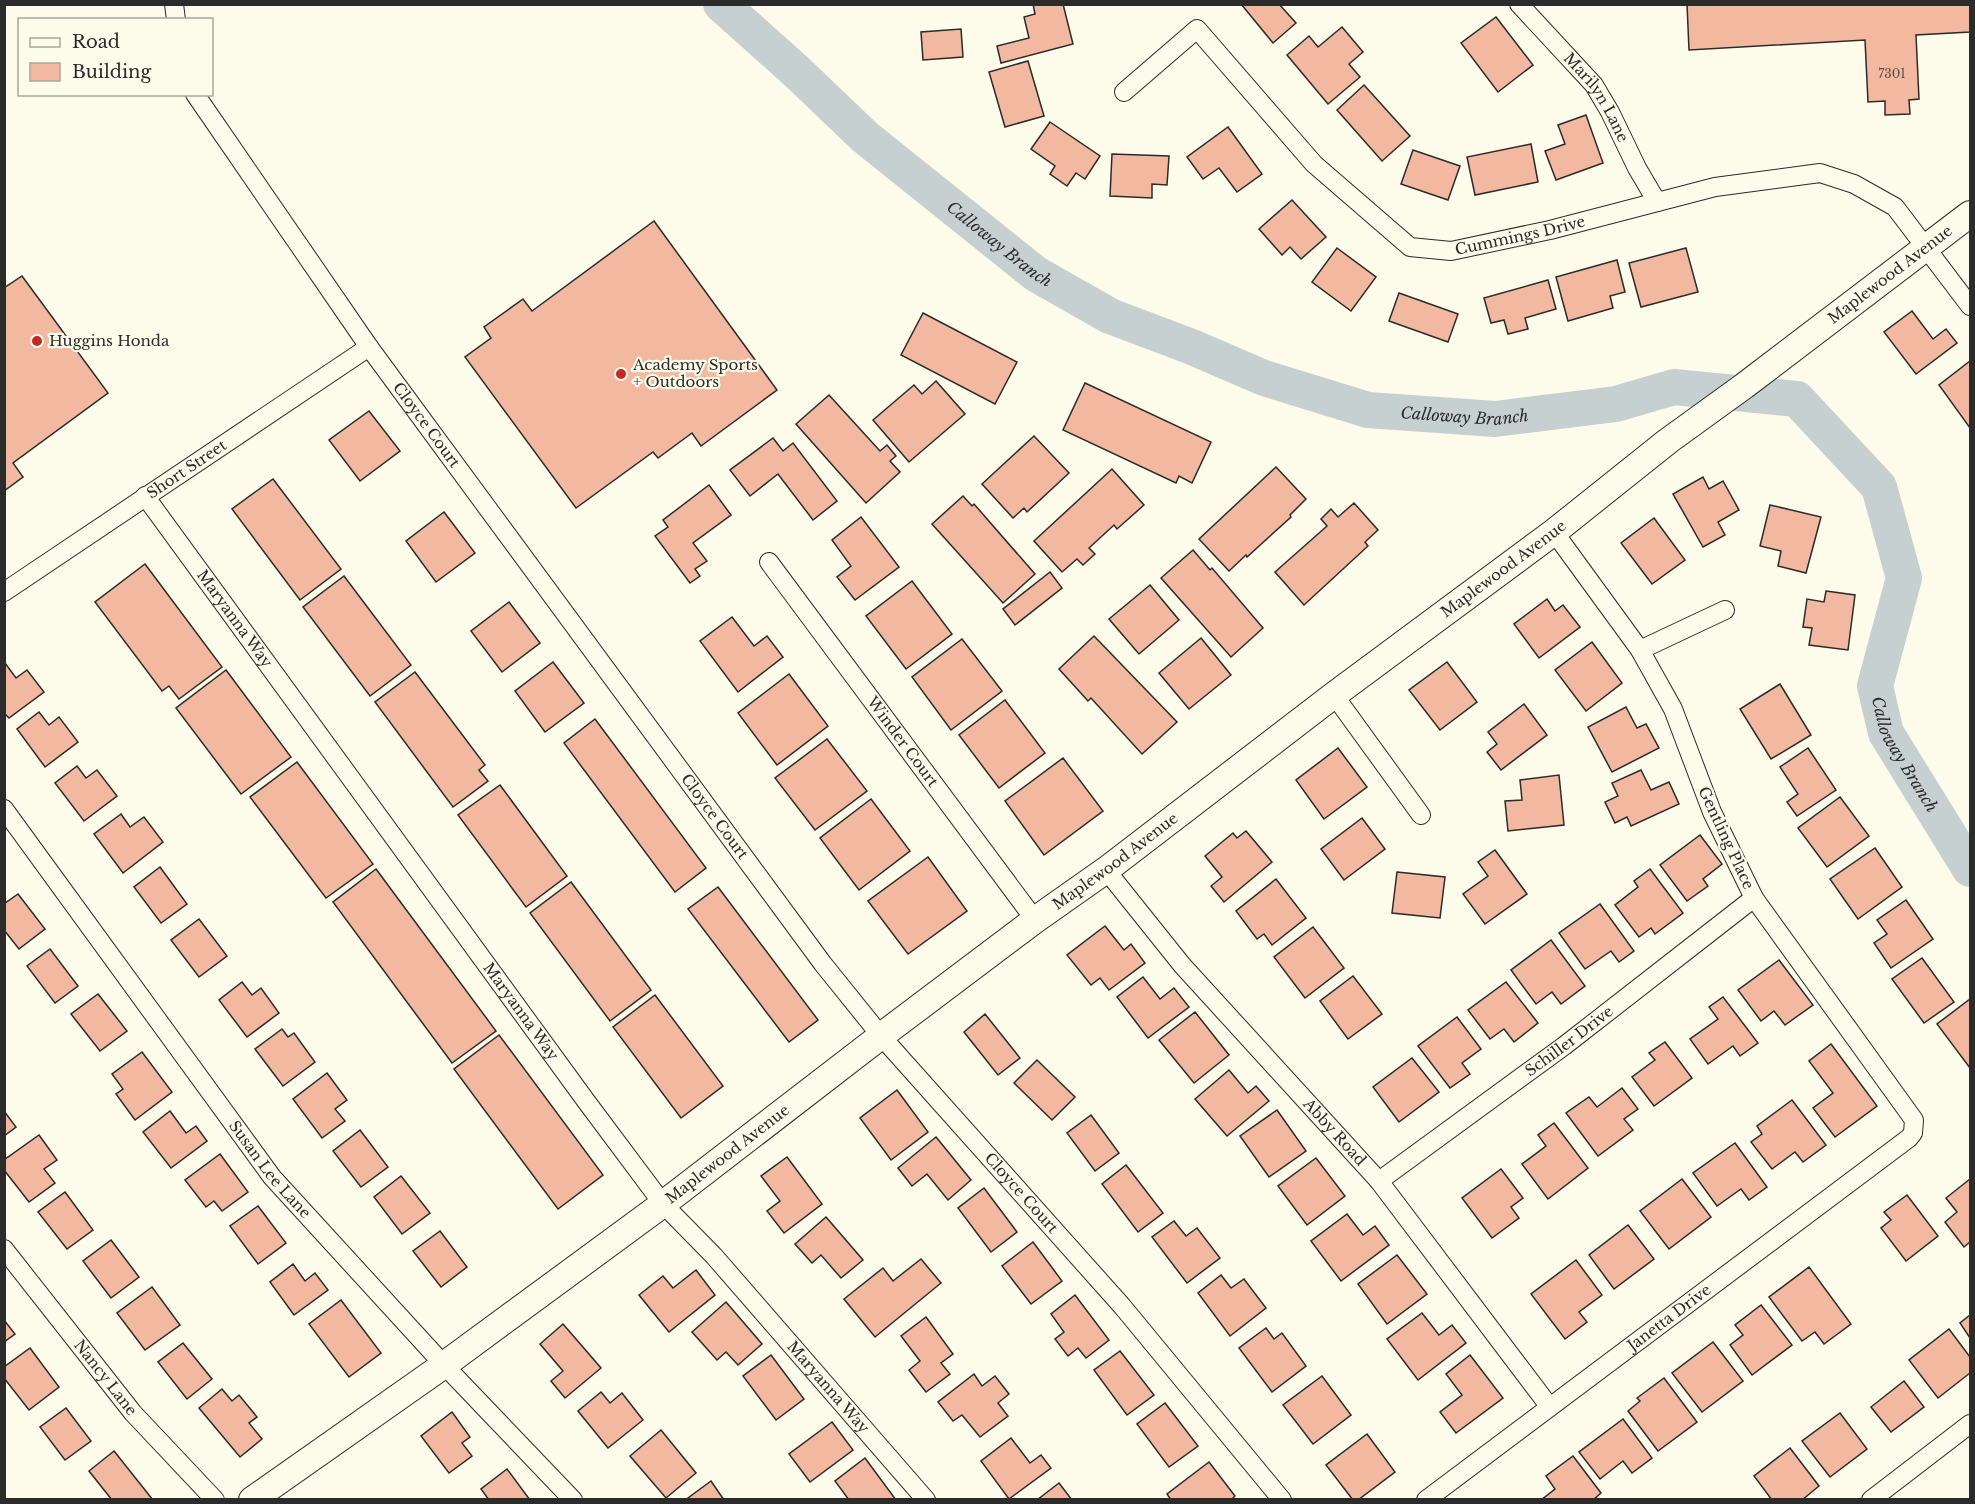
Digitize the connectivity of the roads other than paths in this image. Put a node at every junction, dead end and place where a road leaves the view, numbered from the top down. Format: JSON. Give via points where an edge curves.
{"nodes":[{"id":1,"x":1519,"y":4,"type":"edge"},
{"id":2,"x":1124,"y":92,"type":"dead end"},
{"id":3,"x":196,"y":96,"type":"edge"},
{"id":4,"x":1657,"y":202,"type":"junction"},
{"id":5,"x":1971,"y":214,"type":"edge"},
{"id":6,"x":1926,"y":248,"type":"junction"},
{"id":7,"x":1971,"y":306,"type":"edge"},
{"id":8,"x":369,"y":347,"type":"junction"},
{"id":9,"x":146,"y":496,"type":"junction"},
{"id":10,"x":1554,"y":532,"type":"junction"},
{"id":11,"x":769,"y":562,"type":"dead end"},
{"id":12,"x":4,"y":592,"type":"edge"},
{"id":13,"x":1725,"y":610,"type":"dead end"},
{"id":14,"x":1640,"y":650,"type":"junction"},
{"id":15,"x":1334,"y":695,"type":"junction"},
{"id":16,"x":4,"y":809,"type":"edge"},
{"id":17,"x":1421,"y":815,"type":"dead end"},
{"id":18,"x":1106,"y":870,"type":"junction"},
{"id":19,"x":1754,"y":898,"type":"junction"},
{"id":20,"x":1035,"y":920,"type":"junction"},
{"id":21,"x":881,"y":1036,"type":"junction"},
{"id":22,"x":1912,"y":1133,"type":"joint"},
{"id":23,"x":1379,"y":1181,"type":"junction"},
{"id":24,"x":663,"y":1204,"type":"junction"},
{"id":25,"x":4,"y":1249,"type":"edge"},
{"id":26,"x":444,"y":1365,"type":"junction"},
{"id":27,"x":1549,"y":1406,"type":"junction"},
{"id":28,"x":1971,"y":1424,"type":"edge"},
{"id":29,"x":215,"y":1500,"type":"edge"},
{"id":30,"x":252,"y":1500,"type":"edge"},
{"id":31,"x":573,"y":1500,"type":"edge"},
{"id":32,"x":926,"y":1500,"type":"edge"},
{"id":33,"x":1282,"y":1500,"type":"edge"},
{"id":34,"x":1426,"y":1500,"type":"edge"},
{"id":35,"x":1871,"y":1500,"type":"edge"}],
"edges":[{"from":1,"to":4,"type":"street","name":"Marilyn Lane","via":[[1594,85]]},
{"from":2,"to":4,"type":"street","name":"Cummings Drive","via":[[1197,29],[1314,165],[1410,247],[1451,250]]},
{"from":3,"to":8,"type":"street","name":"Cloyce Court"},
{"from":4,"to":6,"type":"street","name":"Cummings Drive","via":[[1715,187],[1820,173],[1854,184],[1895,207]]},
{"from":5,"to":6,"type":"street","name":"Maplewood Avenue"},
{"from":6,"to":7,"type":"street","name":"Cummings Drive"},
{"from":6,"to":10,"type":"street","name":"Maplewood Avenue","via":[[1668,441]]},
{"from":8,"to":9,"type":"street","name":"Short Street"},
{"from":8,"to":21,"type":"street","name":"Cloyce Court","via":[[823,964]]},
{"from":9,"to":12,"type":"street","name":"Short Street"},
{"from":9,"to":24,"type":"street","name":"Maryanna Way"},
{"from":10,"to":14,"type":"street","name":"Gentling Place"},
{"from":10,"to":15,"type":"street","name":"Maplewood Avenue"},
{"from":11,"to":20,"type":"street","name":"Winder Court"},
{"from":13,"to":14,"type":"street"},
{"from":14,"to":19,"type":"street","name":"Gentling Place","via":[[1673,709],[1712,812]]},
{"from":15,"to":17,"type":"street"},
{"from":15,"to":18,"type":"street","name":"Maplewood Avenue"},
{"from":16,"to":26,"type":"street","name":"Susan Lee Lane","via":[[272,1177]]},
{"from":18,"to":20,"type":"street","name":"Maplewood Avenue"},
{"from":18,"to":23,"type":"street","name":"Abby Road","via":[[1182,965]]},
{"from":19,"to":22,"type":"street","name":"Gentling Place","via":[[1914,1120]]},
{"from":19,"to":23,"type":"street","name":"Schiller Drive","via":[[1564,1046]]},
{"from":20,"to":21,"type":"street","name":"Maplewood Avenue"},
{"from":21,"to":24,"type":"street","name":"Maplewood Avenue"},
{"from":21,"to":33,"type":"street","name":"Cloyce Court","via":[[1122,1306]]},
{"from":22,"to":27,"type":"street","name":"Janetta Drive"},
{"from":23,"to":27,"type":"street","name":"Abby Road"},
{"from":24,"to":26,"type":"street","name":"Maplewood Avenue"},
{"from":24,"to":32,"type":"street","name":"Maryanna Way","via":[[714,1256]]},
{"from":25,"to":29,"type":"street","name":"Nancy Lane","via":[[134,1413]]},
{"from":26,"to":30,"type":"street","name":"Maplewood Avenue"},
{"from":26,"to":31,"type":"street","name":"Susan Lee Lane"},
{"from":27,"to":34,"type":"street","name":"Janetta Drive"},
{"from":28,"to":35,"type":"street"}]}
